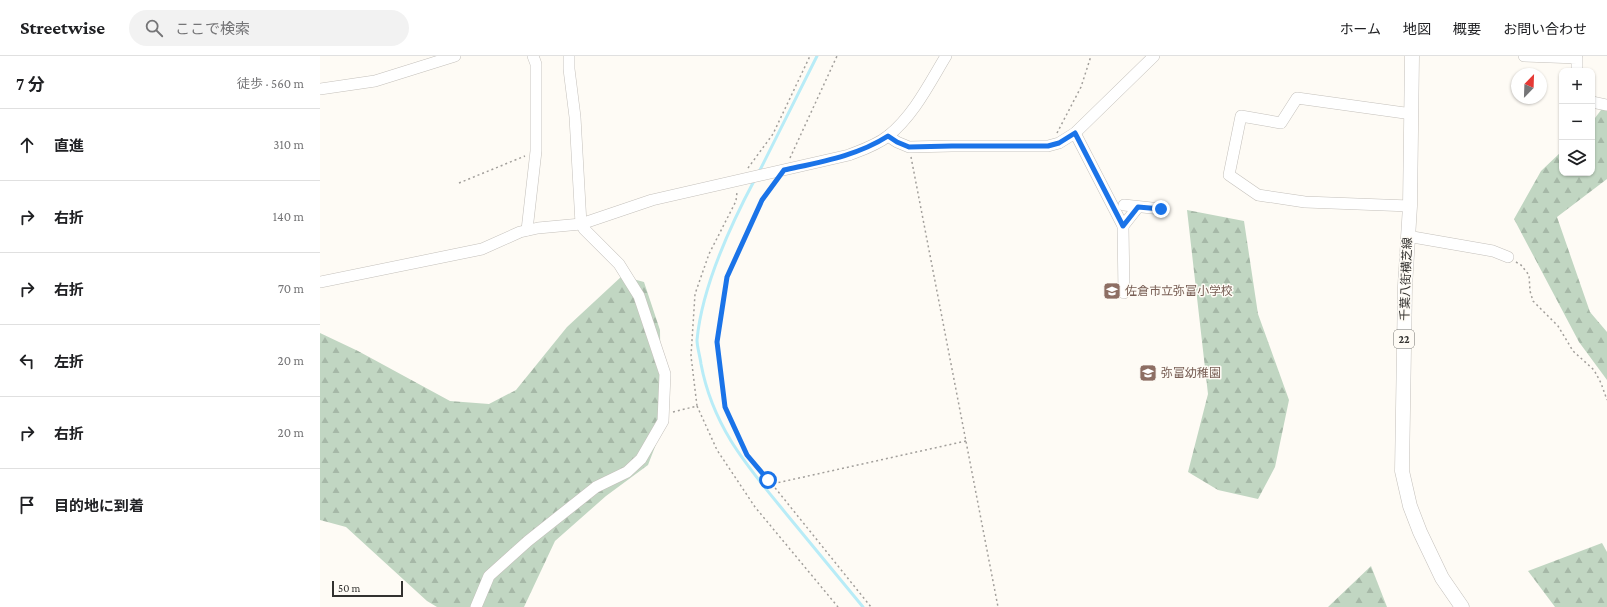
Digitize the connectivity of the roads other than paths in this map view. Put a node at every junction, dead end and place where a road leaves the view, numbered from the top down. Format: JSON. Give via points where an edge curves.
{"nodes":[{"id":1,"x":455,"y":56,"type":"edge"},
{"id":2,"x":533,"y":56,"type":"edge"},
{"id":3,"x":570,"y":56,"type":"edge"},
{"id":4,"x":946,"y":56,"type":"edge"},
{"id":5,"x":1154,"y":56,"type":"edge"},
{"id":6,"x":1412,"y":56,"type":"edge"},
{"id":7,"x":1524,"y":56,"type":"edge"},
{"id":8,"x":1577,"y":68,"type":"edge"},
{"id":9,"x":320,"y":88,"type":"edge"},
{"id":10,"x":1595,"y":103,"type":"edge"},
{"id":11,"x":1607,"y":105,"type":"edge"},
{"id":12,"x":1412,"y":114,"type":"junction"},
{"id":13,"x":1075,"y":133,"type":"junction"},
{"id":14,"x":888,"y":136,"type":"junction"},
{"id":15,"x":1124,"y":204,"type":"dead end"},
{"id":16,"x":1410,"y":206,"type":"junction"},
{"id":17,"x":1138,"y":207,"type":"junction"},
{"id":18,"x":1161,"y":209,"type":"dead end"},
{"id":19,"x":581,"y":224,"type":"junction"},
{"id":20,"x":1123,"y":226,"type":"junction"},
{"id":21,"x":527,"y":230,"type":"junction"},
{"id":22,"x":1407,"y":236,"type":"junction"},
{"id":23,"x":1508,"y":257,"type":"road end"},
{"id":24,"x":320,"y":282,"type":"edge"},
{"id":25,"x":1124,"y":293,"type":"dead end"},
{"id":26,"x":1459,"y":605,"type":"edge"},
{"id":27,"x":476,"y":607,"type":"edge"}],
"edges":[{"from":1,"to":9,"type":"street","via":[[375,81],[336,88]]},
{"from":2,"to":21,"type":"street","via":[[536,64],[536,151]]},
{"from":3,"to":19,"type":"street"},
{"from":4,"to":14,"type":"street","via":[[918,103]]},
{"from":5,"to":13,"type":"street"},
{"from":6,"to":12,"type":"main road","name":"千葉八街横芝線","number":"22"},
{"from":7,"to":8,"type":"street","via":[[1577,58]]},
{"from":10,"to":11,"type":"street"},
{"from":12,"to":16,"type":"main road","name":"千葉八街横芝線","number":"22"},
{"from":12,"to":16,"type":"street","via":[[1297,98],[1281,123],[1241,116],[1229,175],[1258,195],[1305,202]]},
{"from":13,"to":14,"type":"street","via":[[1059,143],[1048,146],[909,147]]},
{"from":13,"to":20,"type":"street"},
{"from":14,"to":19,"type":"street","via":[[849,155],[652,200]]},
{"from":15,"to":17,"type":"street"},
{"from":16,"to":22,"type":"main road","name":"千葉八街横芝線","number":"22"},
{"from":17,"to":18,"type":"street"},
{"from":17,"to":20,"type":"street"},
{"from":19,"to":21,"type":"street"},
{"from":19,"to":27,"type":"street","via":[[619,264],[639,296],[665,374],[663,421],[641,459],[628,472],[596,487],[489,576]]},
{"from":20,"to":25,"type":"street"},
{"from":21,"to":24,"type":"street","via":[[482,248]]},
{"from":22,"to":23,"type":"street","via":[[1493,251]]},
{"from":22,"to":26,"type":"main road","name":"千葉八街横芝線","number":"22","via":[[1402,405],[1403,479],[1420,532],[1442,578]]}]}
